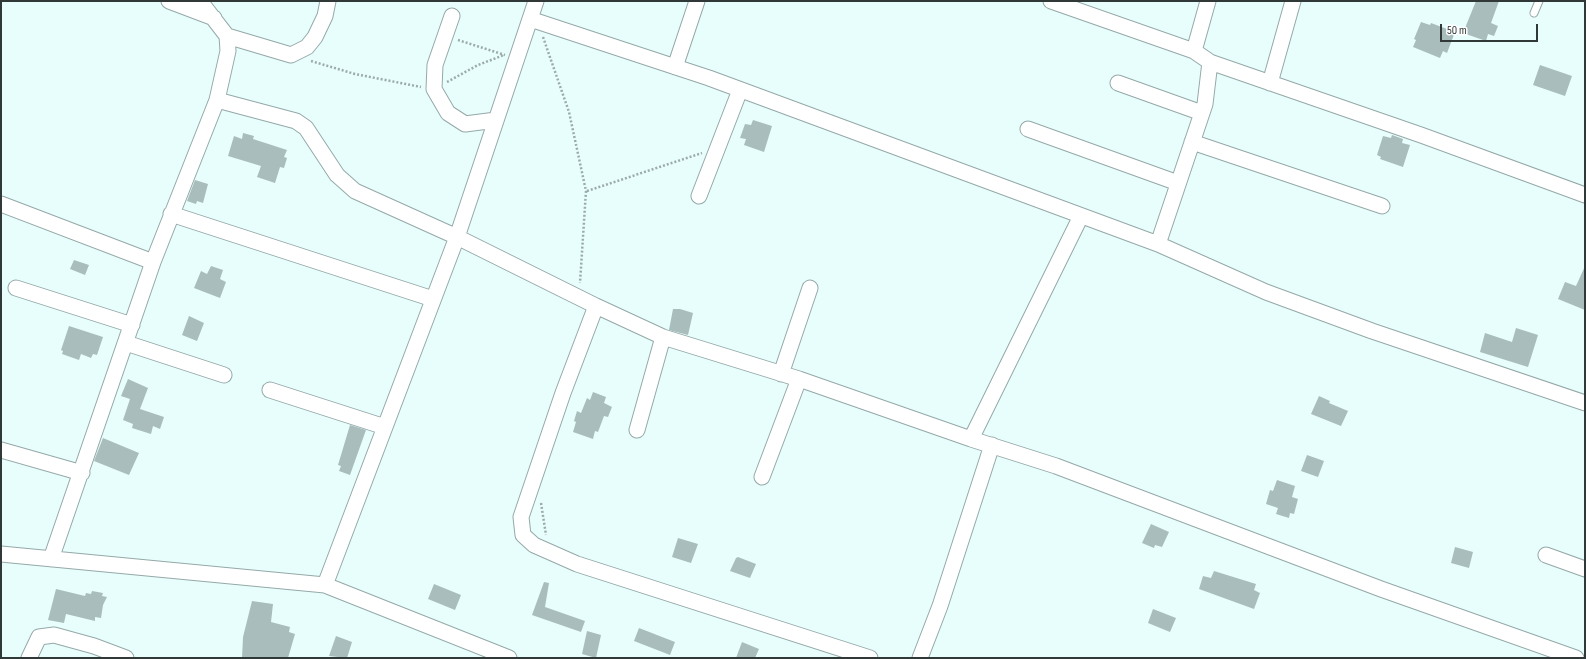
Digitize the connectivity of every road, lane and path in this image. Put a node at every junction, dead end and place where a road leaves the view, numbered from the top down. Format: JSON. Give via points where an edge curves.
{"nodes":[{"id":1,"x":169,"y":1,"type":"edge"},
{"id":2,"x":200,"y":1,"type":"edge"},
{"id":3,"x":328,"y":1,"type":"edge"},
{"id":4,"x":536,"y":1,"type":"edge"},
{"id":5,"x":697,"y":1,"type":"edge"},
{"id":6,"x":1051,"y":1,"type":"edge"},
{"id":7,"x":1208,"y":1,"type":"edge"},
{"id":8,"x":1293,"y":1,"type":"edge"},
{"id":9,"x":1539,"y":1,"type":"edge"},
{"id":10,"x":1534,"y":13,"type":"dead end"},
{"id":11,"x":452,"y":16,"type":"dead end"},
{"id":12,"x":215,"y":18,"type":"junction"},
{"id":13,"x":534,"y":20,"type":"junction"},
{"id":14,"x":445,"y":35,"type":"junction"},
{"id":15,"x":227,"y":36,"type":"junction"},
{"id":16,"x":520,"y":49,"type":"junction"},
{"id":17,"x":1194,"y":51,"type":"junction"},
{"id":18,"x":291,"y":55,"type":"junction"},
{"id":19,"x":505,"y":55,"type":"junction"},
{"id":20,"x":1210,"y":62,"type":"junction"},
{"id":21,"x":675,"y":67,"type":"junction"},
{"id":22,"x":1118,"y":83,"type":"dead end"},
{"id":23,"x":1270,"y":83,"type":"junction"},
{"id":24,"x":434,"y":89,"type":"junction"},
{"id":25,"x":740,"y":90,"type":"junction"},
{"id":26,"x":216,"y":100,"type":"junction"},
{"id":27,"x":1202,"y":113,"type":"junction"},
{"id":28,"x":496,"y":120,"type":"junction"},
{"id":29,"x":1028,"y":129,"type":"dead end"},
{"id":30,"x":1192,"y":142,"type":"junction"},
{"id":31,"x":718,"y":148,"type":"junction"},
{"id":32,"x":1178,"y":183,"type":"junction"},
{"id":33,"x":586,"y":191,"type":"junction"},
{"id":34,"x":1585,"y":195,"type":"edge"},
{"id":35,"x":699,"y":196,"type":"dead end"},
{"id":36,"x":1,"y":204,"type":"edge"},
{"id":37,"x":1382,"y":206,"type":"dead end"},
{"id":38,"x":171,"y":214,"type":"junction"},
{"id":39,"x":1081,"y":216,"type":"junction"},
{"id":40,"x":457,"y":237,"type":"junction"},
{"id":41,"x":1158,"y":244,"type":"junction"},
{"id":42,"x":153,"y":262,"type":"junction"},
{"id":43,"x":16,"y":288,"type":"dead end"},
{"id":44,"x":810,"y":288,"type":"dead end"},
{"id":45,"x":579,"y":298,"type":"junction"},
{"id":46,"x":433,"y":299,"type":"junction"},
{"id":47,"x":596,"y":306,"type":"junction"},
{"id":48,"x":132,"y":325,"type":"junction"},
{"id":49,"x":663,"y":337,"type":"junction"},
{"id":50,"x":126,"y":342,"type":"junction"},
{"id":51,"x":781,"y":374,"type":"junction"},
{"id":52,"x":224,"y":375,"type":"dead end"},
{"id":53,"x":799,"y":379,"type":"junction"},
{"id":54,"x":270,"y":390,"type":"dead end"},
{"id":55,"x":1585,"y":403,"type":"edge"},
{"id":56,"x":385,"y":427,"type":"junction"},
{"id":57,"x":637,"y":430,"type":"dead end"},
{"id":58,"x":971,"y":439,"type":"junction"},
{"id":59,"x":992,"y":446,"type":"junction"},
{"id":60,"x":1,"y":450,"type":"edge"},
{"id":61,"x":82,"y":473,"type":"junction"},
{"id":62,"x":762,"y":477,"type":"dead end"},
{"id":63,"x":541,"y":500,"type":"dead end"},
{"id":64,"x":549,"y":552,"type":"junction"},
{"id":65,"x":1,"y":554,"type":"edge"},
{"id":66,"x":1546,"y":555,"type":"dead end"},
{"id":67,"x":51,"y":559,"type":"junction"},
{"id":68,"x":1585,"y":569,"type":"edge"},
{"id":69,"x":325,"y":585,"type":"junction"},
{"id":70,"x":1533,"y":642,"type":"junction"},
{"id":71,"x":485,"y":653,"type":"edge"},
{"id":72,"x":29,"y":658,"type":"edge"},
{"id":73,"x":126,"y":658,"type":"edge"},
{"id":74,"x":509,"y":658,"type":"edge"},
{"id":75,"x":870,"y":658,"type":"edge"},
{"id":76,"x":920,"y":658,"type":"edge"},
{"id":77,"x":1548,"y":658,"type":"edge"},
{"id":78,"x":1576,"y":658,"type":"edge"}],
"edges":[{"from":1,"to":12,"type":"street"},
{"from":2,"to":12,"type":"street"},
{"from":3,"to":18,"type":"street","via":[[325,16],[315,37],[307,47]]},
{"from":4,"to":13,"type":"street"},
{"from":5,"to":21,"type":"street"},
{"from":6,"to":17,"type":"street"},
{"from":7,"to":17,"type":"street"},
{"from":8,"to":23,"type":"street"},
{"from":9,"to":10,"type":"lane"},
{"from":11,"to":14,"type":"street"},
{"from":12,"to":15,"type":"street"},
{"from":13,"to":16,"type":"street"},
{"from":13,"to":21,"type":"street"},
{"from":13,"to":33,"type":"path","via":[[570,112]]},
{"from":14,"to":19,"type":"path"},
{"from":14,"to":24,"type":"street","via":[[435,65]]},
{"from":15,"to":18,"type":"street"},
{"from":15,"to":26,"type":"street","via":[[228,51]]},
{"from":16,"to":19,"type":"path"},
{"from":16,"to":28,"type":"street"},
{"from":17,"to":20,"type":"street"},
{"from":18,"to":24,"type":"path","via":[[355,74]]},
{"from":19,"to":24,"type":"path"},
{"from":20,"to":23,"type":"street"},
{"from":20,"to":27,"type":"street"},
{"from":21,"to":25,"type":"street"},
{"from":22,"to":27,"type":"street"},
{"from":23,"to":34,"type":"street"},
{"from":24,"to":28,"type":"street","via":[[448,113],[465,124]]},
{"from":25,"to":31,"type":"street"},
{"from":25,"to":39,"type":"street"},
{"from":26,"to":38,"type":"street"},
{"from":26,"to":40,"type":"street","via":[[296,121],[306,128],[337,175],[355,191]]},
{"from":27,"to":30,"type":"street"},
{"from":28,"to":40,"type":"street"},
{"from":29,"to":32,"type":"street"},
{"from":30,"to":32,"type":"street"},
{"from":30,"to":37,"type":"street"},
{"from":31,"to":33,"type":"path"},
{"from":31,"to":35,"type":"street"},
{"from":32,"to":41,"type":"street"},
{"from":33,"to":45,"type":"path"},
{"from":36,"to":42,"type":"street"},
{"from":38,"to":42,"type":"street"},
{"from":38,"to":46,"type":"street"},
{"from":39,"to":41,"type":"street"},
{"from":39,"to":58,"type":"street"},
{"from":40,"to":45,"type":"street"},
{"from":40,"to":46,"type":"street"},
{"from":41,"to":55,"type":"street","via":[[1280,297]]},
{"from":42,"to":48,"type":"street"},
{"from":43,"to":48,"type":"street"},
{"from":44,"to":51,"type":"street"},
{"from":45,"to":47,"type":"street"},
{"from":46,"to":56,"type":"street"},
{"from":47,"to":49,"type":"street"},
{"from":47,"to":64,"type":"street","via":[[563,392],[521,517],[523,535],[534,545]]},
{"from":48,"to":50,"type":"street"},
{"from":49,"to":51,"type":"street"},
{"from":49,"to":57,"type":"street"},
{"from":50,"to":52,"type":"street"},
{"from":50,"to":61,"type":"street"},
{"from":51,"to":53,"type":"street"},
{"from":53,"to":58,"type":"street"},
{"from":53,"to":62,"type":"street"},
{"from":54,"to":56,"type":"street"},
{"from":56,"to":69,"type":"street"},
{"from":58,"to":59,"type":"street"},
{"from":59,"to":70,"type":"street","via":[[1056,466],[1381,589]]},
{"from":59,"to":76,"type":"street","via":[[940,606]]},
{"from":60,"to":61,"type":"street"},
{"from":61,"to":67,"type":"street"},
{"from":63,"to":64,"type":"path"},
{"from":64,"to":75,"type":"street","via":[[577,564]]},
{"from":65,"to":67,"type":"street"},
{"from":66,"to":68,"type":"street"},
{"from":67,"to":69,"type":"street"},
{"from":69,"to":71,"type":"street"},
{"from":70,"to":77,"type":"street"},
{"from":70,"to":78,"type":"street"},
{"from":71,"to":74,"type":"street"},
{"from":72,"to":73,"type":"street","via":[[39,637],[54,635]]}]}
